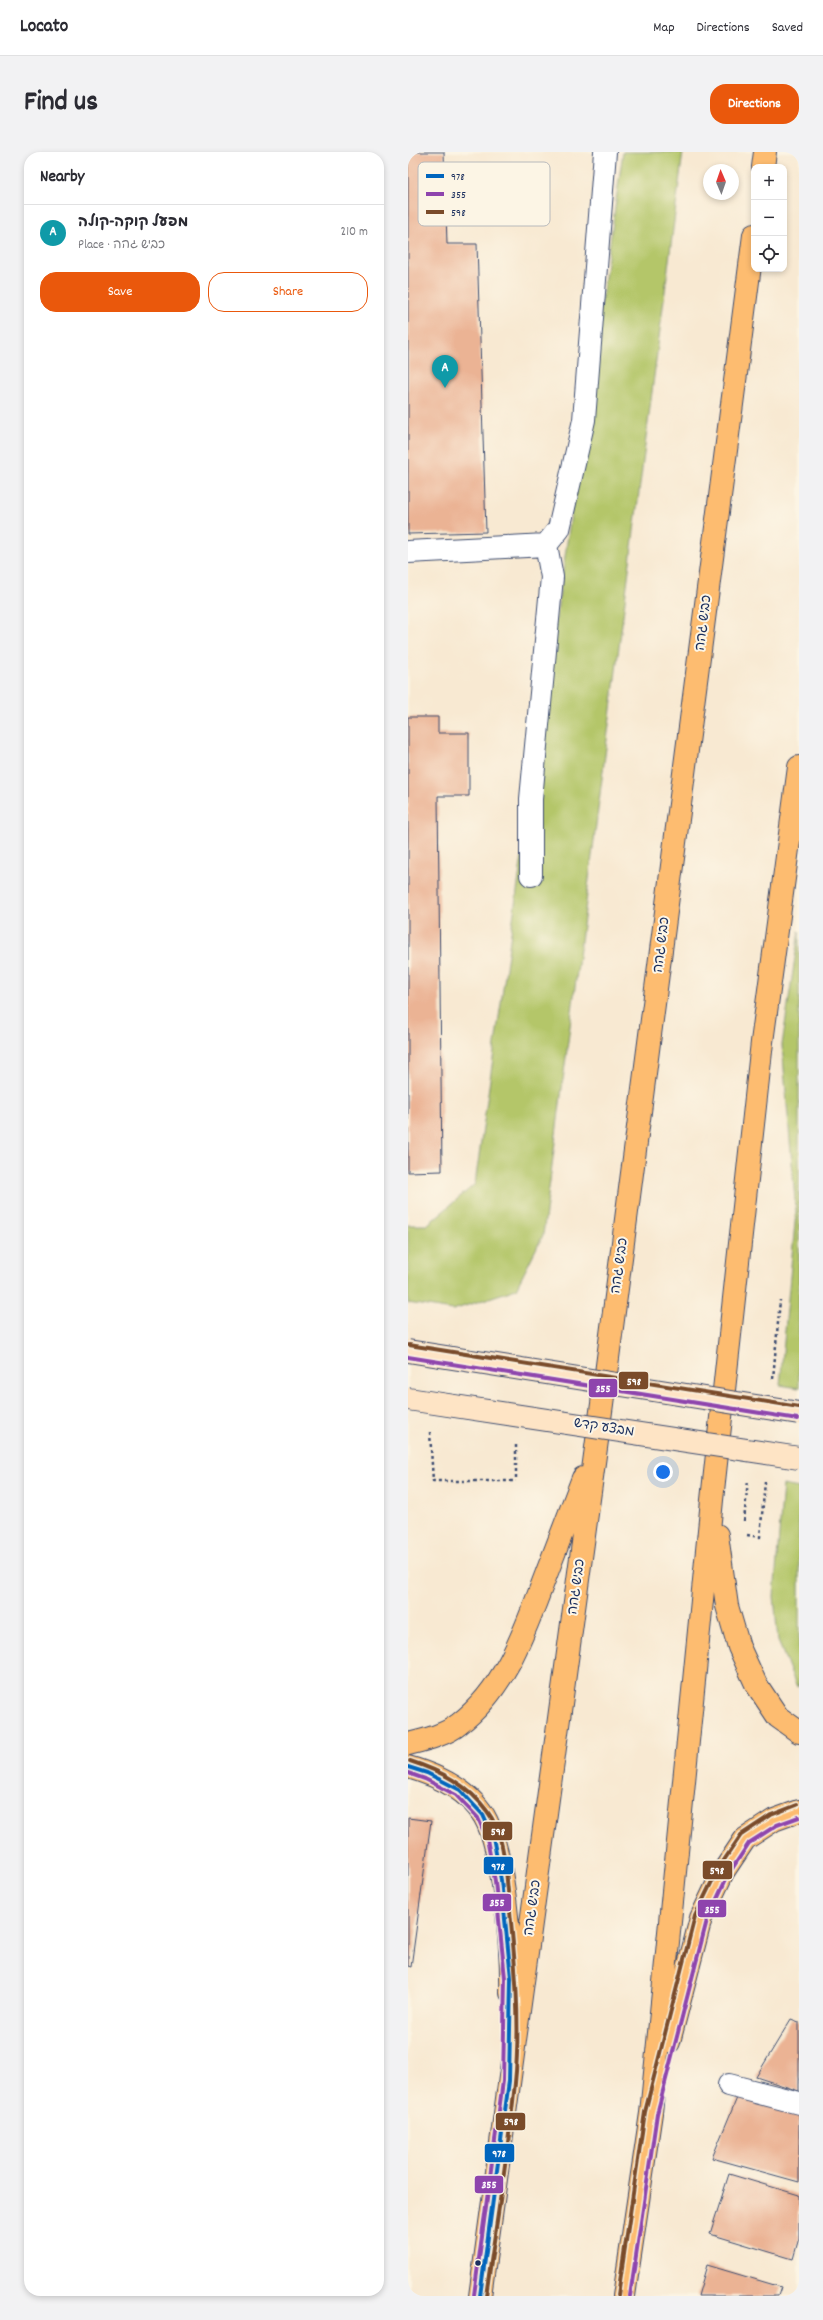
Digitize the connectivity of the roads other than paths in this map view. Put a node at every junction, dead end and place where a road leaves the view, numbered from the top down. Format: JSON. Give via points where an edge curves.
{"nodes":[{"id":1,"x":605,"y":152,"type":"edge"},
{"id":2,"x":765,"y":152,"type":"edge"},
{"id":3,"x":763,"y":164,"type":"edge"},
{"id":4,"x":754,"y":236,"type":"edge"},
{"id":5,"x":546,"y":545,"type":"junction"},
{"id":6,"x":408,"y":552,"type":"edge"},
{"id":7,"x":799,"y":767,"type":"edge"},
{"id":8,"x":531,"y":875,"type":"dead end"},
{"id":9,"x":408,"y":1351,"type":"edge"},
{"id":10,"x":408,"y":1399,"type":"edge"},
{"id":11,"x":799,"y":1413,"type":"edge"},
{"id":12,"x":596,"y":1441,"type":"junction"},
{"id":13,"x":799,"y":1458,"type":"edge"},
{"id":14,"x":712,"y":1500,"type":"junction"},
{"id":15,"x":799,"y":1732,"type":"edge"},
{"id":16,"x":408,"y":1744,"type":"edge"},
{"id":17,"x":408,"y":1767,"type":"edge"},
{"id":18,"x":799,"y":1811,"type":"edge"},
{"id":19,"x":509,"y":2081,"type":"junction"},
{"id":20,"x":729,"y":2085,"type":"dead end"},
{"id":21,"x":799,"y":2103,"type":"edge"},
{"id":22,"x":651,"y":2113,"type":"junction"},
{"id":23,"x":482,"y":2270,"type":"junction"},
{"id":24,"x":469,"y":2296,"type":"edge"},
{"id":25,"x":480,"y":2296,"type":"edge"},
{"id":26,"x":624,"y":2296,"type":"edge"}],
"edges":[{"from":1,"to":5,"type":"street","via":[[584,420],[559,529]]},
{"from":2,"to":3,"type":"highway"},
{"from":4,"to":12,"type":"highway","name":"כביש גהה"},
{"from":5,"to":6,"type":"street"},
{"from":5,"to":8,"type":"street","via":[[552,576],[531,799]]},
{"from":7,"to":14,"type":"highway","via":[[762,1042]]},
{"from":9,"to":11,"type":"street","bridge":true},
{"from":10,"to":13,"type":"street","name":"מבצע קדש","bridge":true},
{"from":12,"to":16,"type":"highway","via":[[521,1642],[498,1682],[478,1707],[458,1725]]},
{"from":12,"to":19,"type":"highway","name":"כביש גהה"},
{"from":14,"to":15,"type":"highway","via":[[727,1606],[738,1647],[756,1684],[778,1717]]},
{"from":14,"to":22,"type":"highway"},
{"from":17,"to":19,"type":"highway","via":[[427,1773],[460,1790],[483,1815],[493,1837],[501,1880],[511,1978]]},
{"from":18,"to":22,"type":"highway","via":[[774,1820],[745,1839],[720,1878],[701,1918]]},
{"from":19,"to":23,"type":"highway","name":"כביש גהה"},
{"from":20,"to":21,"type":"street"},
{"from":22,"to":26,"type":"highway"},
{"from":23,"to":24,"type":"highway"},
{"from":23,"to":25,"type":"highway","name":"כביש גהה"}]}
